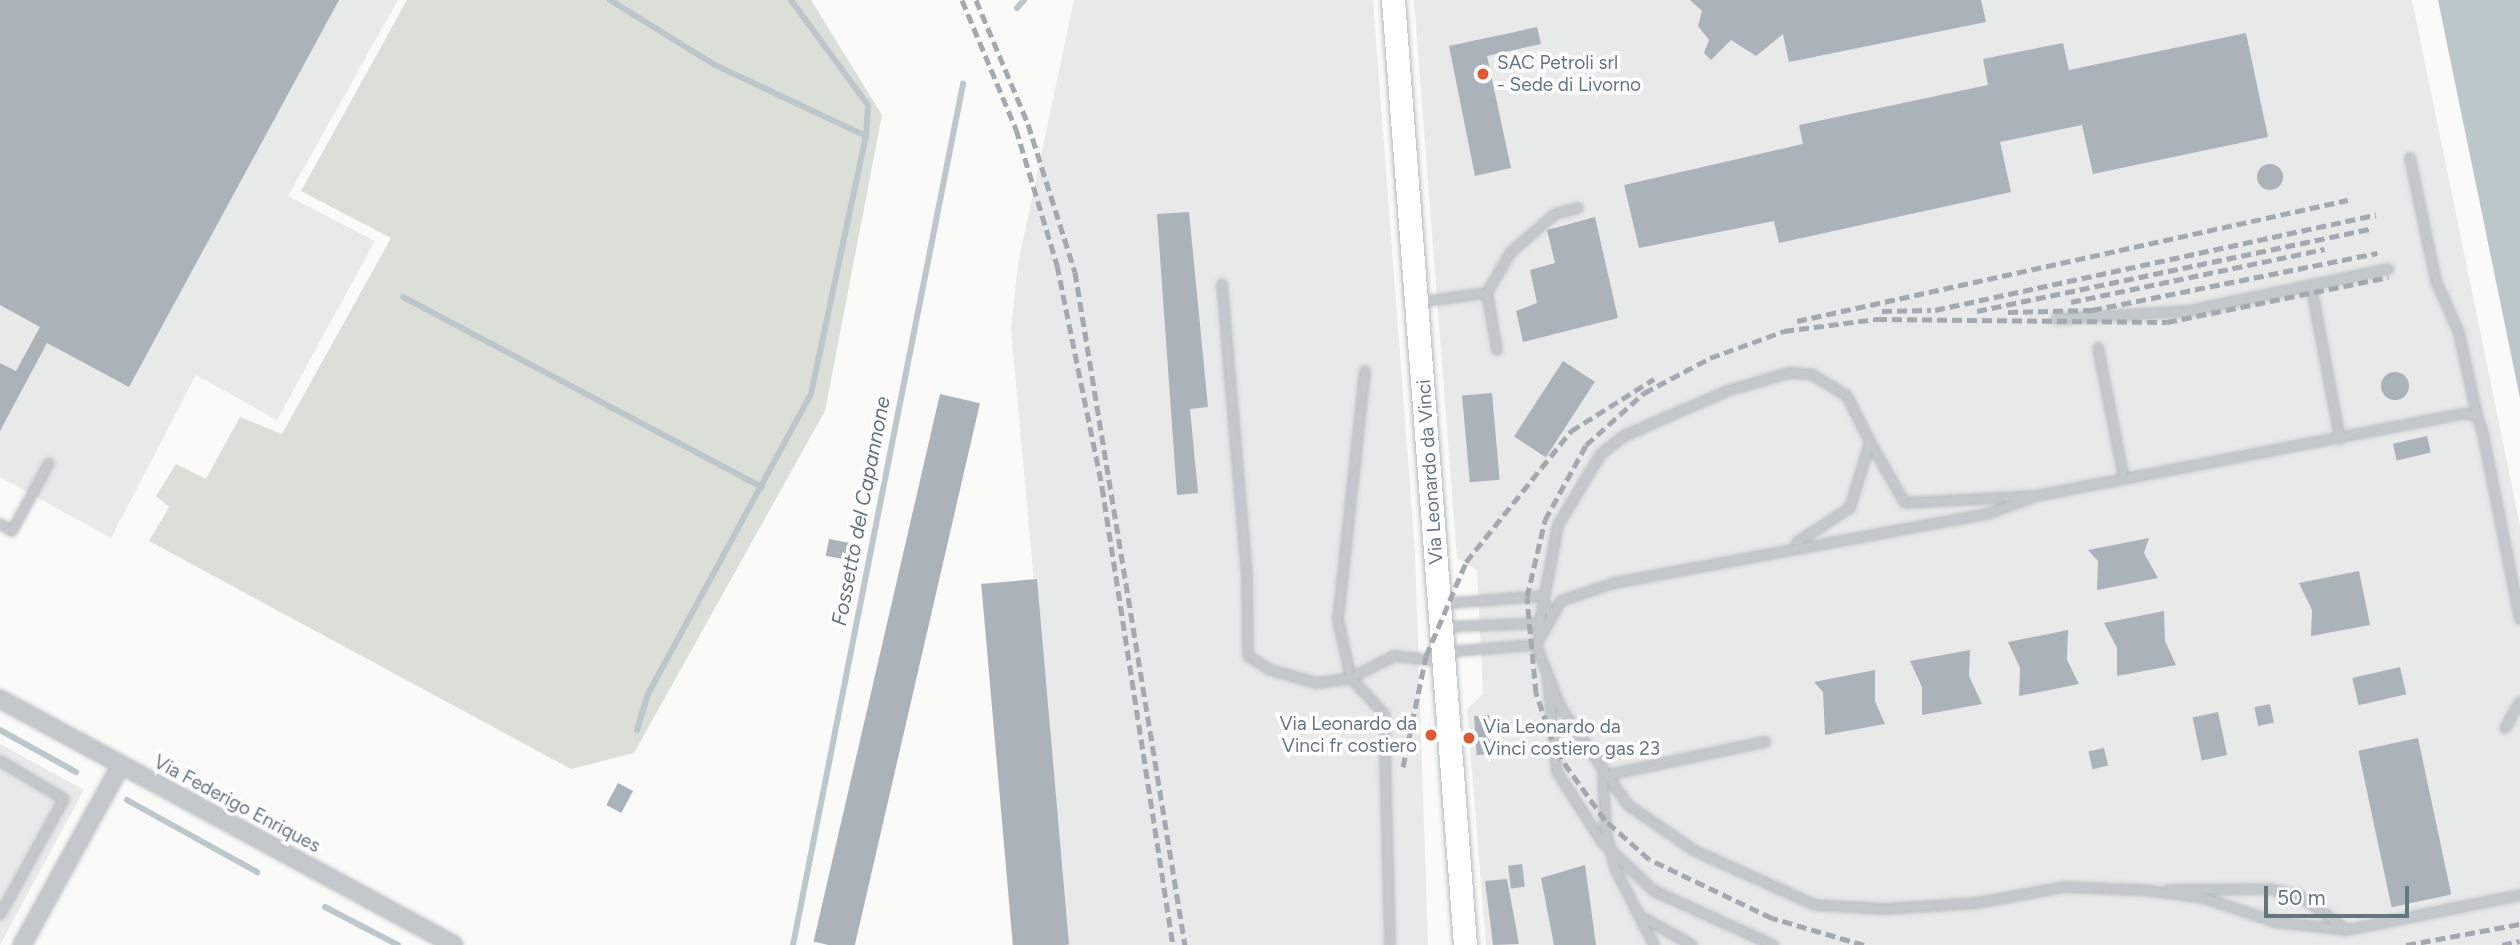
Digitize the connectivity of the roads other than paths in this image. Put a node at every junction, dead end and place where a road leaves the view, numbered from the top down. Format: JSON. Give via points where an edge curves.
{"nodes":[{"id":1,"x":1393,"y":0,"type":"edge"},
{"id":2,"x":2410,"y":158,"type":"dead end"},
{"id":3,"x":1578,"y":208,"type":"dead end"},
{"id":4,"x":2389,"y":269,"type":"dead end"},
{"id":5,"x":1222,"y":284,"type":"dead end"},
{"id":6,"x":2311,"y":285,"type":"junction"},
{"id":7,"x":1487,"y":293,"type":"junction"},
{"id":8,"x":1417,"y":303,"type":"junction"},
{"id":9,"x":2056,"y":319,"type":"dead end"},
{"id":10,"x":2098,"y":348,"type":"dead end"},
{"id":11,"x":1497,"y":350,"type":"dead end"},
{"id":12,"x":1365,"y":371,"type":"dead end"},
{"id":13,"x":2477,"y":415,"type":"junction"},
{"id":14,"x":2340,"y":439,"type":"junction"},
{"id":15,"x":1870,"y":442,"type":"junction"},
{"id":16,"x":49,"y":463,"type":"dead end"},
{"id":17,"x":2124,"y":478,"type":"junction"},
{"id":18,"x":2036,"y":496,"type":"junction"},
{"id":19,"x":0,"y":524,"type":"edge"},
{"id":20,"x":1787,"y":547,"type":"junction"},
{"id":21,"x":1541,"y":596,"type":"junction"},
{"id":22,"x":1440,"y":604,"type":"junction"},
{"id":23,"x":1550,"y":612,"type":"junction"},
{"id":24,"x":2520,"y":620,"type":"edge"},
{"id":25,"x":1541,"y":622,"type":"junction"},
{"id":26,"x":1441,"y":627,"type":"junction"},
{"id":27,"x":1536,"y":646,"type":"junction"},
{"id":28,"x":1443,"y":657,"type":"junction"},
{"id":29,"x":1548,"y":676,"type":"junction"},
{"id":30,"x":1351,"y":678,"type":"junction"},
{"id":31,"x":0,"y":699,"type":"edge"},
{"id":32,"x":2520,"y":702,"type":"edge"},
{"id":33,"x":2505,"y":727,"type":"dead end"},
{"id":34,"x":1765,"y":742,"type":"dead end"},
{"id":35,"x":0,"y":761,"type":"edge"},
{"id":36,"x":121,"y":765,"type":"junction"},
{"id":37,"x":1603,"y":776,"type":"junction"},
{"id":38,"x":1611,"y":852,"type":"junction"},
{"id":39,"x":2143,"y":890,"type":"junction"},
{"id":40,"x":2520,"y":895,"type":"edge"},
{"id":41,"x":0,"y":915,"type":"edge"},
{"id":42,"x":1642,"y":916,"type":"junction"},
{"id":43,"x":2347,"y":930,"type":"junction"},
{"id":44,"x":22,"y":945,"type":"edge"},
{"id":45,"x":453,"y":945,"type":"edge"},
{"id":46,"x":1390,"y":945,"type":"edge"},
{"id":47,"x":1465,"y":945,"type":"edge"},
{"id":48,"x":1654,"y":945,"type":"edge"},
{"id":49,"x":1692,"y":945,"type":"edge"},
{"id":50,"x":1773,"y":945,"type":"edge"}],
"edges":[{"from":1,"to":8,"type":"main road","name":"Via Leonardo da Vinci"},
{"from":2,"to":13,"type":"lane","via":[[2436,281],[2459,332]]},
{"from":3,"to":7,"type":"lane","via":[[1555,214],[1511,252]]},
{"from":4,"to":6,"type":"lane"},
{"from":5,"to":30,"type":"lane","via":[[1247,577],[1248,656],[1270,670],[1317,683]]},
{"from":6,"to":9,"type":"lane","via":[[2189,311]]},
{"from":6,"to":14,"type":"lane"},
{"from":7,"to":8,"type":"lane"},
{"from":7,"to":11,"type":"lane"},
{"from":8,"to":22,"type":"main road","name":"Via Leonardo da Vinci"},
{"from":10,"to":17,"type":"lane"},
{"from":12,"to":30,"type":"lane","via":[[1339,585],[1338,620]]},
{"from":13,"to":14,"type":"lane"},
{"from":13,"to":24,"type":"lane"},
{"from":14,"to":17,"type":"lane"},
{"from":15,"to":18,"type":"lane","via":[[1905,503]]},
{"from":15,"to":20,"type":"lane","via":[[1850,508],[1824,530]]},
{"from":15,"to":21,"type":"lane","via":[[1847,396],[1811,374],[1789,373],[1763,377],[1624,436],[1601,454],[1570,498]]},
{"from":16,"to":19,"type":"lane","via":[[12,531]]},
{"from":17,"to":18,"type":"lane"},
{"from":18,"to":20,"type":"lane","via":[[1990,513]]},
{"from":20,"to":23,"type":"lane","via":[[1602,586]]},
{"from":21,"to":22,"type":"lane"},
{"from":21,"to":23,"type":"lane"},
{"from":21,"to":25,"type":"lane"},
{"from":22,"to":26,"type":"main road","name":"Via Leonardo da Vinci"},
{"from":23,"to":25,"type":"lane"},
{"from":25,"to":26,"type":"lane"},
{"from":25,"to":27,"type":"lane"},
{"from":26,"to":28,"type":"main road","name":"Via Leonardo da Vinci"},
{"from":27,"to":28,"type":"lane"},
{"from":27,"to":29,"type":"lane"},
{"from":28,"to":30,"type":"lane","via":[[1394,656]]},
{"from":28,"to":47,"type":"main road","name":"Via Leonardo da Vinci"},
{"from":29,"to":37,"type":"lane"},
{"from":29,"to":38,"type":"lane","via":[[1557,772]]},
{"from":30,"to":46,"type":"lane","via":[[1384,714]]},
{"from":31,"to":36,"type":"street","name":"Via Federigo Enriques"},
{"from":32,"to":33,"type":"lane"},
{"from":34,"to":37,"type":"lane"},
{"from":35,"to":41,"type":"lane","via":[[64,799]]},
{"from":36,"to":44,"type":"street"},
{"from":36,"to":45,"type":"street","name":"Via Federigo Enriques"},
{"from":37,"to":38,"type":"lane"},
{"from":37,"to":39,"type":"lane","via":[[1628,805],[1695,851],[1815,905],[1885,909],[1977,903],[2064,887]]},
{"from":38,"to":42,"type":"lane"},
{"from":38,"to":50,"type":"lane","via":[[1654,891]]},
{"from":39,"to":43,"type":"lane","via":[[2204,898],[2275,922]]},
{"from":39,"to":43,"type":"lane","via":[[2269,888],[2301,896]]},
{"from":40,"to":43,"type":"lane"},
{"from":42,"to":48,"type":"lane"},
{"from":42,"to":49,"type":"lane"}]}
